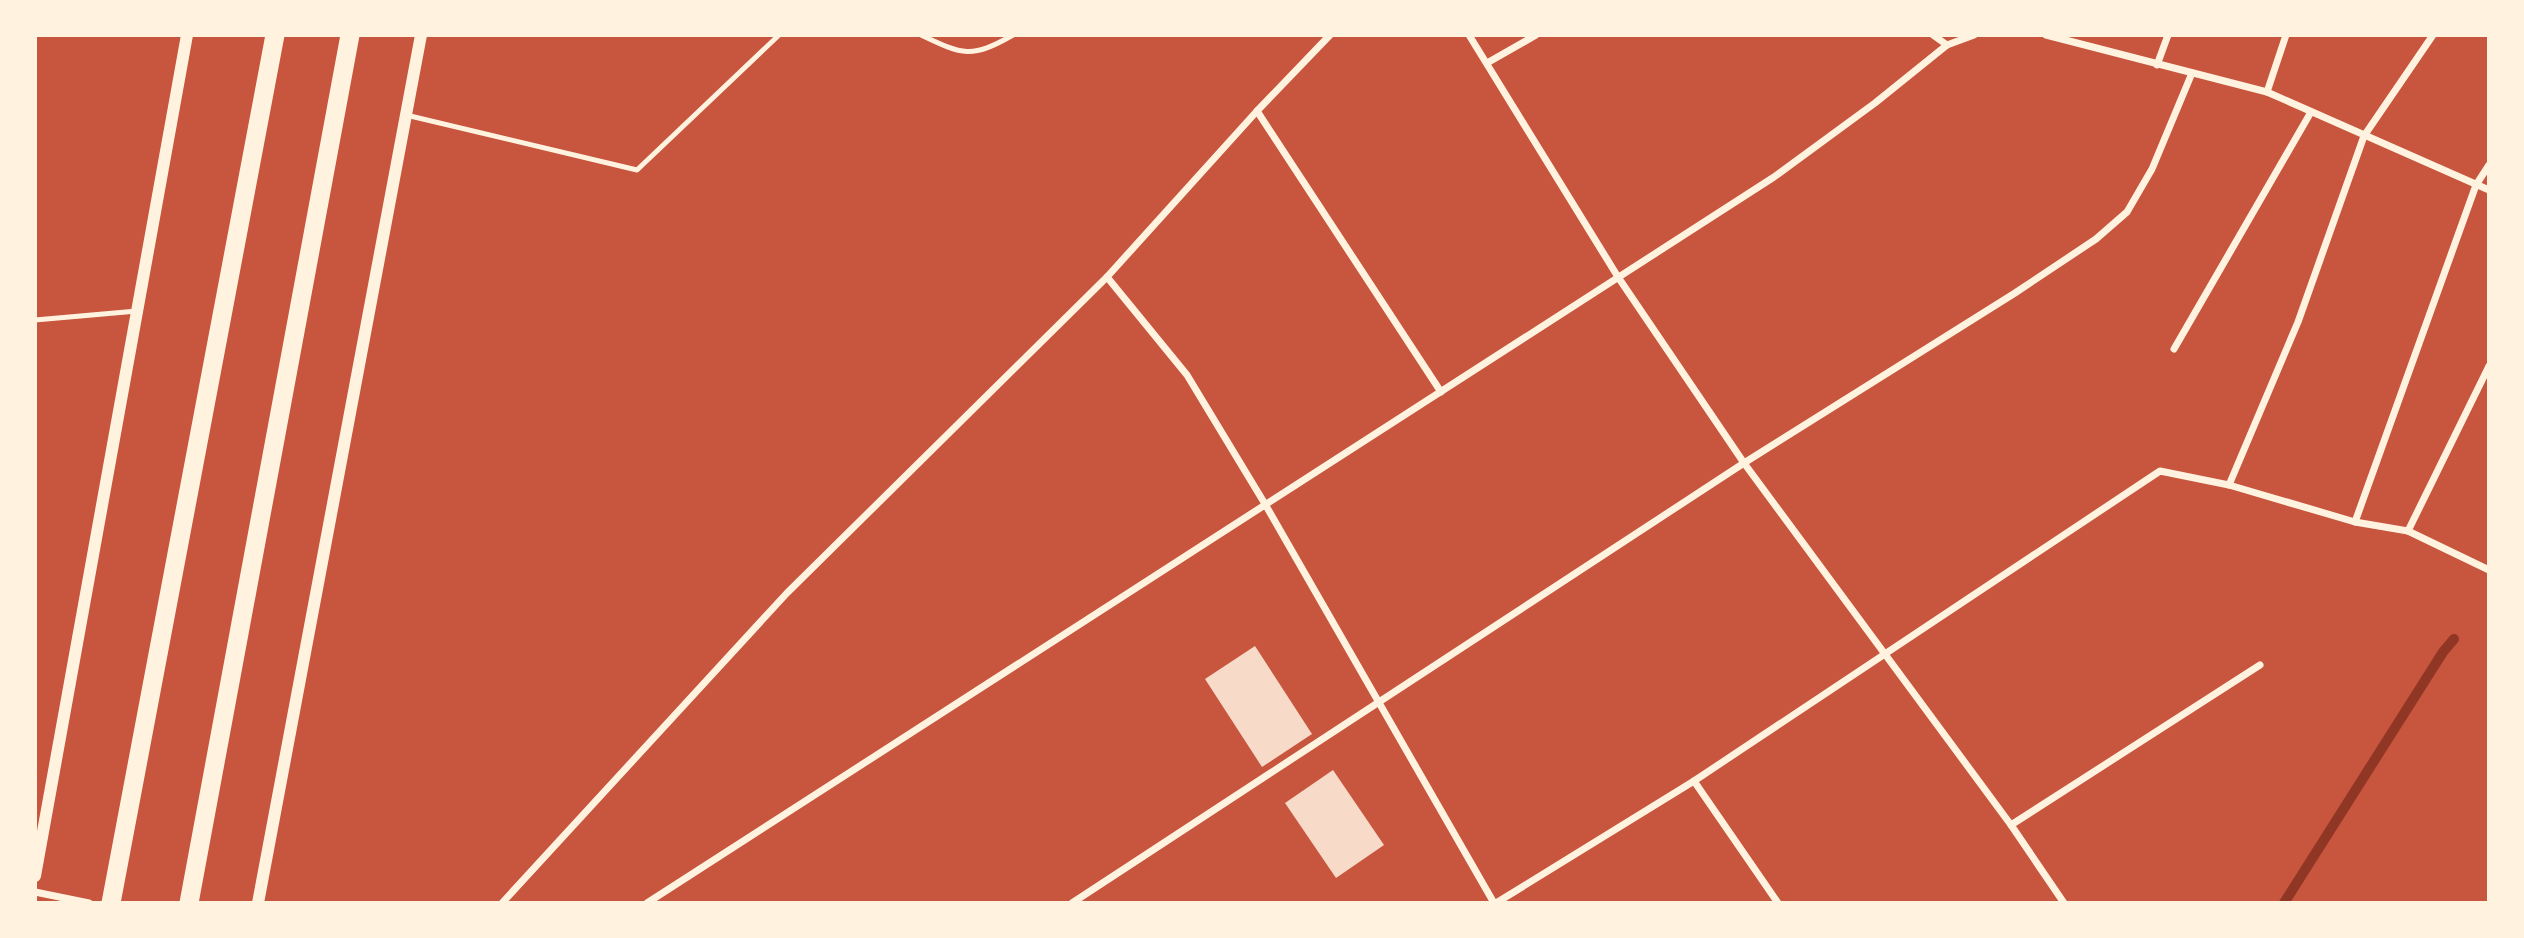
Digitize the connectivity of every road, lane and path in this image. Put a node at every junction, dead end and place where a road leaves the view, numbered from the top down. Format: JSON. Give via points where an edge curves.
{"nodes":[{"id":1,"x":187,"y":35,"type":"edge"},
{"id":2,"x":275,"y":35,"type":"edge"},
{"id":3,"x":350,"y":35,"type":"edge"},
{"id":4,"x":421,"y":35,"type":"edge"},
{"id":5,"x":779,"y":35,"type":"edge"},
{"id":6,"x":921,"y":35,"type":"edge"},
{"id":7,"x":1013,"y":35,"type":"edge"},
{"id":8,"x":1330,"y":35,"type":"edge"},
{"id":9,"x":1469,"y":35,"type":"edge"},
{"id":10,"x":1536,"y":35,"type":"edge"},
{"id":11,"x":1933,"y":35,"type":"edge"},
{"id":12,"x":1974,"y":35,"type":"edge"},
{"id":13,"x":2046,"y":35,"type":"edge"},
{"id":14,"x":2168,"y":35,"type":"edge"},
{"id":15,"x":2286,"y":35,"type":"edge"},
{"id":16,"x":2432,"y":35,"type":"edge"},
{"id":17,"x":1947,"y":45,"type":"junction"},
{"id":18,"x":1487,"y":62,"type":"junction"},
{"id":19,"x":2157,"y":65,"type":"junction"},
{"id":20,"x":2192,"y":73,"type":"junction"},
{"id":21,"x":2267,"y":92,"type":"junction"},
{"id":22,"x":1257,"y":111,"type":"junction"},
{"id":23,"x":2311,"y":112,"type":"junction"},
{"id":24,"x":406,"y":115,"type":"junction"},
{"id":25,"x":2364,"y":136,"type":"junction"},
{"id":26,"x":2489,"y":165,"type":"edge"},
{"id":27,"x":2476,"y":185,"type":"junction"},
{"id":28,"x":2489,"y":190,"type":"edge"},
{"id":29,"x":1618,"y":276,"type":"junction"},
{"id":30,"x":1107,"y":277,"type":"junction"},
{"id":31,"x":137,"y":311,"type":"junction"},
{"id":32,"x":35,"y":320,"type":"edge"},
{"id":33,"x":2174,"y":348,"type":"dead end"},
{"id":34,"x":2489,"y":366,"type":"edge"},
{"id":35,"x":1441,"y":392,"type":"junction"},
{"id":36,"x":1744,"y":463,"type":"junction"},
{"id":37,"x":2229,"y":485,"type":"junction"},
{"id":38,"x":1265,"y":504,"type":"junction"},
{"id":39,"x":2355,"y":522,"type":"junction"},
{"id":40,"x":2408,"y":531,"type":"junction"},
{"id":41,"x":2489,"y":570,"type":"edge"},
{"id":42,"x":1884,"y":655,"type":"junction"},
{"id":43,"x":2260,"y":665,"type":"dead end"},
{"id":44,"x":1378,"y":702,"type":"junction"},
{"id":45,"x":1694,"y":781,"type":"junction"},
{"id":46,"x":2011,"y":825,"type":"junction"},
{"id":47,"x":35,"y":876,"type":"edge"},
{"id":48,"x":35,"y":892,"type":"edge"},
{"id":49,"x":89,"y":903,"type":"edge"},
{"id":50,"x":111,"y":903,"type":"edge"},
{"id":51,"x":189,"y":903,"type":"edge"},
{"id":52,"x":258,"y":903,"type":"edge"},
{"id":53,"x":502,"y":903,"type":"edge"},
{"id":54,"x":647,"y":903,"type":"edge"},
{"id":55,"x":1072,"y":903,"type":"edge"},
{"id":56,"x":1495,"y":903,"type":"edge"},
{"id":57,"x":1778,"y":903,"type":"edge"},
{"id":58,"x":2064,"y":903,"type":"edge"}],
"edges":[{"from":1,"to":31,"type":"street"},
{"from":2,"to":50,"type":"highway"},
{"from":3,"to":51,"type":"highway"},
{"from":4,"to":24,"type":"street"},
{"from":5,"to":24,"type":"lane","via":[[637,170]]},
{"from":6,"to":7,"type":"lane","via":[[956,51],[983,51]]},
{"from":8,"to":22,"type":"street"},
{"from":9,"to":18,"type":"street"},
{"from":10,"to":18,"type":"street"},
{"from":11,"to":17,"type":"street"},
{"from":12,"to":17,"type":"street"},
{"from":13,"to":19,"type":"street"},
{"from":14,"to":19,"type":"street"},
{"from":15,"to":21,"type":"street"},
{"from":16,"to":25,"type":"street"},
{"from":17,"to":29,"type":"street","via":[[1774,177]]},
{"from":18,"to":29,"type":"street"},
{"from":19,"to":20,"type":"street"},
{"from":20,"to":21,"type":"street"},
{"from":20,"to":36,"type":"street","via":[[2152,169],[2117,221],[2015,293]]},
{"from":21,"to":23,"type":"street"},
{"from":22,"to":30,"type":"street"},
{"from":22,"to":35,"type":"street"},
{"from":23,"to":25,"type":"street"},
{"from":23,"to":33,"type":"street"},
{"from":24,"to":52,"type":"street"},
{"from":25,"to":27,"type":"street"},
{"from":25,"to":37,"type":"street","via":[[2298,322]]},
{"from":26,"to":27,"type":"street"},
{"from":27,"to":28,"type":"street"},
{"from":27,"to":39,"type":"street"},
{"from":29,"to":35,"type":"street"},
{"from":29,"to":36,"type":"street"},
{"from":30,"to":38,"type":"street","via":[[1187,375]]},
{"from":30,"to":53,"type":"street","via":[[787,593]]},
{"from":31,"to":32,"type":"lane"},
{"from":31,"to":47,"type":"street"},
{"from":34,"to":40,"type":"street"},
{"from":35,"to":38,"type":"street"},
{"from":36,"to":42,"type":"street"},
{"from":36,"to":44,"type":"street"},
{"from":37,"to":39,"type":"street"},
{"from":37,"to":42,"type":"street","via":[[2160,471]]},
{"from":38,"to":44,"type":"street"},
{"from":38,"to":54,"type":"street"},
{"from":39,"to":40,"type":"street"},
{"from":40,"to":41,"type":"street"},
{"from":42,"to":45,"type":"street"},
{"from":42,"to":46,"type":"street"},
{"from":43,"to":46,"type":"street"},
{"from":44,"to":55,"type":"street"},
{"from":44,"to":56,"type":"street"},
{"from":45,"to":56,"type":"street"},
{"from":45,"to":57,"type":"street"},
{"from":46,"to":58,"type":"street"},
{"from":48,"to":49,"type":"street"}]}
